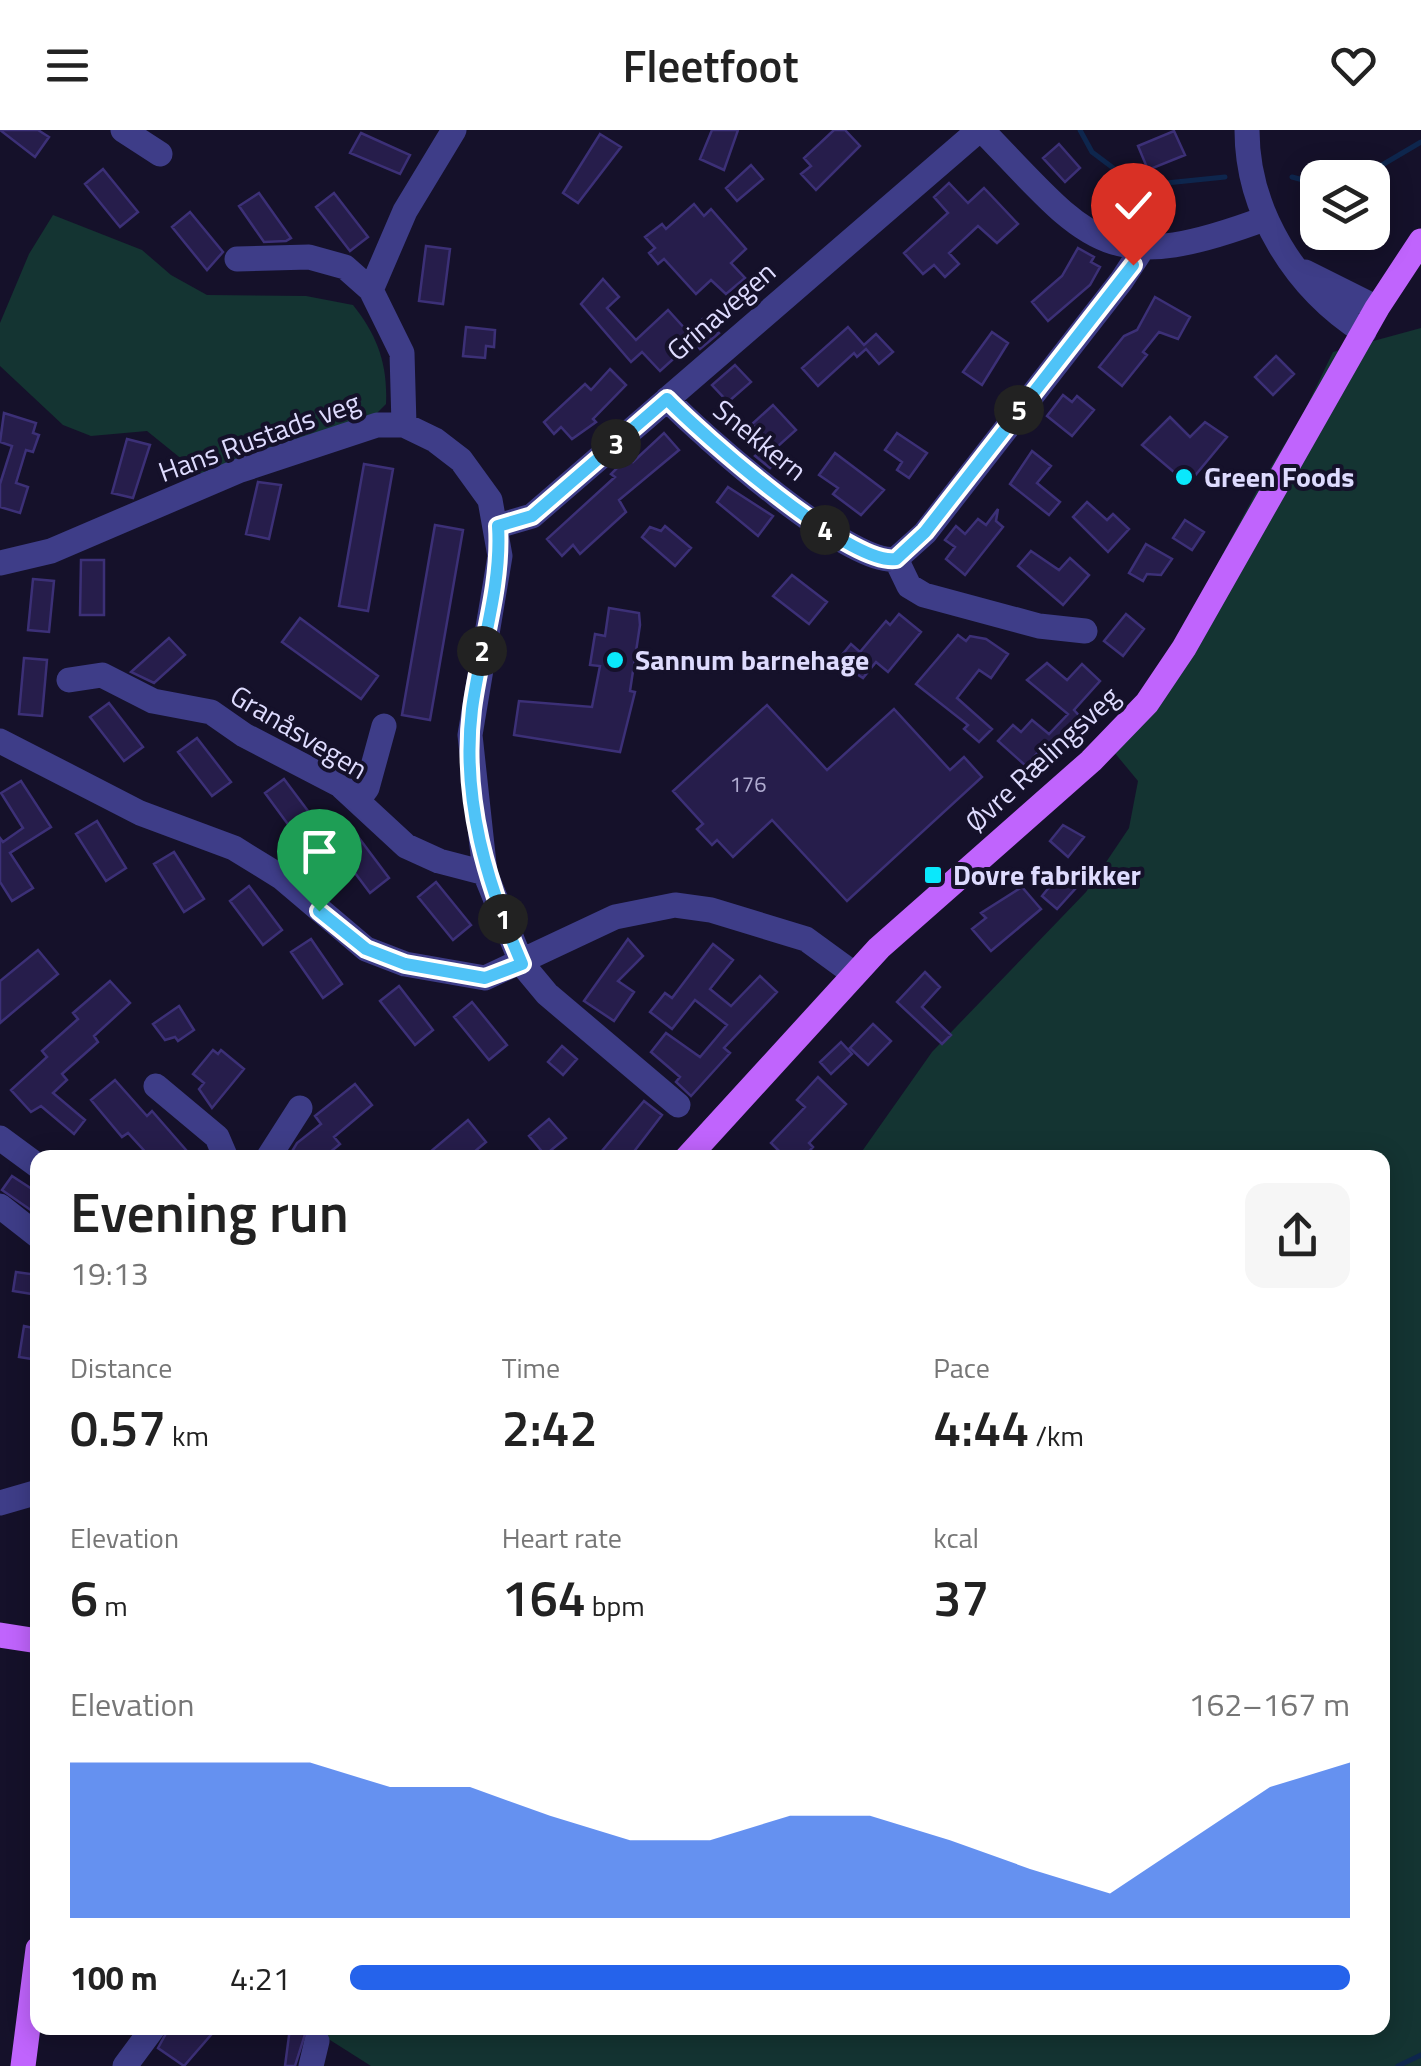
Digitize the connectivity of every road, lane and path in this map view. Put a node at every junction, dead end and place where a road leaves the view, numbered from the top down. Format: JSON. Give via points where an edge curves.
{"nodes":[{"id":1,"x":123,"y":130,"type":"edge"},
{"id":2,"x":454,"y":130,"type":"edge"},
{"id":3,"x":980,"y":130,"type":"edge"},
{"id":4,"x":1247,"y":130,"type":"edge"},
{"id":5,"x":160,"y":154,"type":"dead end"},
{"id":6,"x":1264,"y":219,"type":"junction"},
{"id":7,"x":1421,"y":241,"type":"edge"},
{"id":8,"x":1142,"y":248,"type":"junction"},
{"id":9,"x":236,"y":259,"type":"dead end"},
{"id":10,"x":1301,"y":270,"type":"junction"},
{"id":11,"x":371,"y":290,"type":"junction"},
{"id":12,"x":1378,"y":308,"type":"junction"},
{"id":13,"x":1364,"y":332,"type":"junction"},
{"id":14,"x":667,"y":399,"type":"junction"},
{"id":15,"x":404,"y":424,"type":"junction"},
{"id":16,"x":498,"y":526,"type":"junction"},
{"id":17,"x":896,"y":559,"type":"junction"},
{"id":18,"x":0,"y":563,"type":"edge"},
{"id":19,"x":1085,"y":631,"type":"dead end"},
{"id":20,"x":69,"y":680,"type":"dead end"},
{"id":21,"x":384,"y":726,"type":"dead end"},
{"id":22,"x":0,"y":741,"type":"edge"},
{"id":23,"x":358,"y":800,"type":"junction"},
{"id":24,"x":485,"y":873,"type":"junction"},
{"id":25,"x":522,"y":964,"type":"junction"},
{"id":26,"x":854,"y":974,"type":"junction"},
{"id":27,"x":156,"y":1086,"type":"dead end"},
{"id":28,"x":678,"y":1105,"type":"dead end"},
{"id":29,"x":300,"y":1108,"type":"dead end"},
{"id":30,"x":0,"y":1138,"type":"edge"},
{"id":31,"x":222,"y":1150,"type":"edge"},
{"id":32,"x":273,"y":1150,"type":"edge"},
{"id":33,"x":693,"y":1150,"type":"edge"},
{"id":34,"x":30,"y":1160,"type":"edge"},
{"id":35,"x":0,"y":1206,"type":"edge"},
{"id":36,"x":30,"y":1230,"type":"edge"},
{"id":37,"x":30,"y":1494,"type":"edge"},
{"id":38,"x":0,"y":1503,"type":"edge"},
{"id":39,"x":0,"y":1635,"type":"edge"},
{"id":40,"x":30,"y":1641,"type":"edge"},
{"id":41,"x":30,"y":2035,"type":"edge"},
{"id":42,"x":148,"y":2035,"type":"edge"},
{"id":43,"x":24,"y":2066,"type":"edge"},
{"id":44,"x":125,"y":2066,"type":"edge"}],
"edges":[{"from":1,"to":5,"type":"street"},
{"from":2,"to":11,"type":"street","via":[[405,212]]},
{"from":3,"to":8,"type":"street","via":[[1066,217],[1098,237]]},
{"from":3,"to":14,"type":"street","name":"Grinavegen"},
{"from":4,"to":6,"type":"street"},
{"from":6,"to":8,"type":"street","via":[[1181,247]]},
{"from":6,"to":10,"type":"street"},
{"from":7,"to":12,"type":"main road","name":"Øvre Rælingsveg"},
{"from":8,"to":17,"type":"street","via":[[925,532]]},
{"from":9,"to":11,"type":"street","via":[[309,256],[345,267]]},
{"from":10,"to":12,"type":"street"},
{"from":10,"to":13,"type":"street","via":[[1321,300]]},
{"from":11,"to":15,"type":"street","via":[[402,353]]},
{"from":12,"to":13,"type":"main road","name":"Øvre Rælingsveg"},
{"from":13,"to":26,"type":"main road","name":"Øvre Rælingsveg","via":[[1148,703]]},
{"from":14,"to":16,"type":"street","name":"Grinavegen","via":[[532,516]]},
{"from":14,"to":17,"type":"street","name":"Snekkern","via":[[831,534],[868,555]]},
{"from":15,"to":16,"type":"street","name":"Hans Rustads veg","via":[[435,440],[476,476]]},
{"from":15,"to":18,"type":"street","name":"Hans Rustads veg","via":[[352,430],[50,550]]},
{"from":16,"to":24,"type":"street","name":"Hans Rustads veg","via":[[500,556],[470,735]]},
{"from":17,"to":19,"type":"street","via":[[909,586],[924,595],[1039,626]]},
{"from":20,"to":23,"type":"street","name":"Granåsvegen","via":[[102,674],[153,701],[211,712]]},
{"from":21,"to":23,"type":"street"},
{"from":22,"to":25,"type":"street","via":[[140,813],[234,848],[281,877],[366,949],[405,964],[485,978]]},
{"from":23,"to":24,"type":"street","name":"Granåsvegen","via":[[406,846]]},
{"from":24,"to":25,"type":"street","name":"Hans Rustads veg"},
{"from":25,"to":26,"type":"street","via":[[615,917],[675,904],[806,939]]},
{"from":25,"to":28,"type":"street","name":"Hans Rustads veg","via":[[547,994]]},
{"from":26,"to":33,"type":"main road","name":"Øvre Rælingsveg"},
{"from":27,"to":31,"type":"street","via":[[216,1137]]},
{"from":29,"to":32,"type":"street"},
{"from":30,"to":34,"type":"street"},
{"from":35,"to":36,"type":"street"},
{"from":37,"to":38,"type":"street"},
{"from":39,"to":40,"type":"main road"},
{"from":41,"to":43,"type":"main road"},
{"from":42,"to":44,"type":"street"}]}
